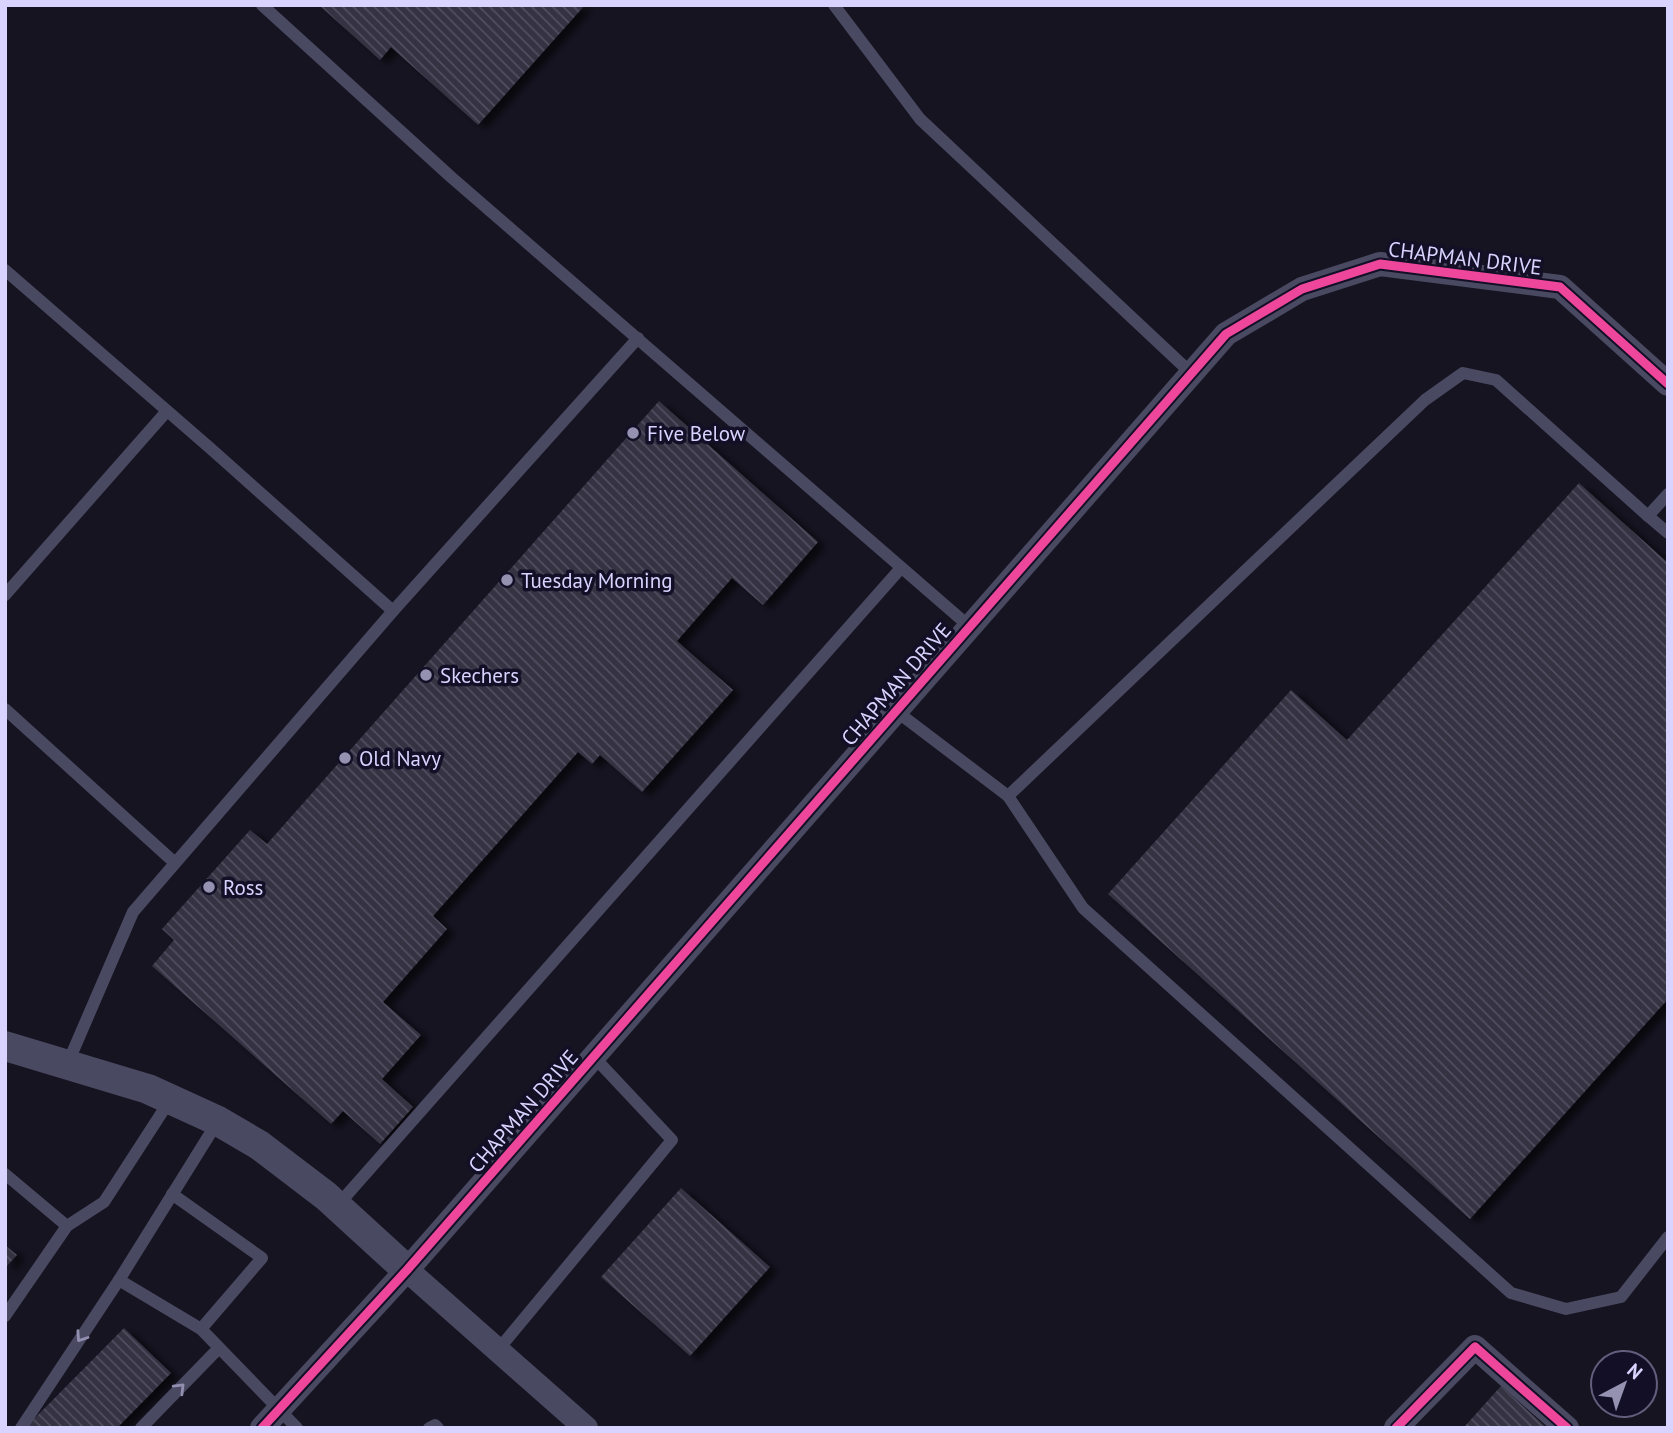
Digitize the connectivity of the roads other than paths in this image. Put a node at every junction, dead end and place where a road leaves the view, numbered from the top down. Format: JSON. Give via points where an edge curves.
{"nodes":[{"id":1,"x":262,"y":5,"type":"edge"},
{"id":2,"x":834,"y":5,"type":"edge"},
{"id":3,"x":5,"y":270,"type":"edge"},
{"id":4,"x":638,"y":338,"type":"junction"},
{"id":5,"x":1191,"y":373,"type":"junction"},
{"id":6,"x":1668,"y":384,"type":"edge"},
{"id":7,"x":167,"y":411,"type":"junction"},
{"id":8,"x":1668,"y":494,"type":"edge"},
{"id":9,"x":1648,"y":516,"type":"junction"},
{"id":10,"x":1668,"y":533,"type":"edge"},
{"id":11,"x":901,"y":568,"type":"junction"},
{"id":12,"x":5,"y":595,"type":"edge"},
{"id":13,"x":393,"y":611,"type":"junction"},
{"id":14,"x":970,"y":627,"type":"junction"},
{"id":15,"x":5,"y":709,"type":"edge"},
{"id":16,"x":896,"y":711,"type":"junction"},
{"id":17,"x":1008,"y":796,"type":"junction"},
{"id":18,"x":175,"y":863,"type":"junction"},
{"id":19,"x":5,"y":1046,"type":"edge"},
{"id":20,"x":594,"y":1057,"type":"junction"},
{"id":21,"x":67,"y":1065,"type":"junction"},
{"id":22,"x":170,"y":1100,"type":"junction"},
{"id":23,"x":218,"y":1121,"type":"junction"},
{"id":24,"x":5,"y":1174,"type":"edge"},
{"id":25,"x":172,"y":1194,"type":"junction"},
{"id":26,"x":337,"y":1206,"type":"junction"},
{"id":27,"x":66,"y":1226,"type":"junction"},
{"id":28,"x":1668,"y":1237,"type":"edge"},
{"id":29,"x":407,"y":1270,"type":"junction"},
{"id":30,"x":119,"y":1280,"type":"junction"},
{"id":31,"x":5,"y":1316,"type":"edge"},
{"id":32,"x":201,"y":1329,"type":"junction"},
{"id":33,"x":219,"y":1348,"type":"junction"},
{"id":34,"x":498,"y":1350,"type":"junction"},
{"id":35,"x":271,"y":1419,"type":"edge"},
{"id":36,"x":21,"y":1428,"type":"edge"},
{"id":37,"x":141,"y":1428,"type":"edge"},
{"id":38,"x":297,"y":1428,"type":"edge"},
{"id":39,"x":429,"y":1428,"type":"edge"},
{"id":40,"x":438,"y":1428,"type":"edge"},
{"id":41,"x":586,"y":1428,"type":"edge"},
{"id":42,"x":1396,"y":1428,"type":"edge"},
{"id":43,"x":1567,"y":1428,"type":"edge"}],
"edges":[{"from":1,"to":4,"type":"lane"},
{"from":2,"to":5,"type":"lane","via":[[919,119]]},
{"from":3,"to":7,"type":"lane"},
{"from":4,"to":11,"type":"lane"},
{"from":4,"to":13,"type":"lane"},
{"from":5,"to":6,"type":"street","name":"CHAPMAN DRIVE","via":[[1226,334],[1302,289],[1380,264],[1560,287]]},
{"from":5,"to":14,"type":"street","name":"CHAPMAN DRIVE"},
{"from":7,"to":12,"type":"lane"},
{"from":7,"to":13,"type":"lane"},
{"from":8,"to":9,"type":"lane"},
{"from":9,"to":10,"type":"lane"},
{"from":9,"to":17,"type":"lane","via":[[1496,380],[1463,373],[1425,400]]},
{"from":11,"to":14,"type":"lane"},
{"from":11,"to":26,"type":"lane"},
{"from":13,"to":18,"type":"lane"},
{"from":14,"to":16,"type":"street","name":"CHAPMAN DRIVE"},
{"from":15,"to":18,"type":"lane"},
{"from":16,"to":17,"type":"lane"},
{"from":16,"to":20,"type":"street","name":"CHAPMAN DRIVE"},
{"from":17,"to":28,"type":"lane","via":[[1083,908],[1511,1293],[1566,1309],[1621,1297]]},
{"from":18,"to":21,"type":"lane","via":[[133,912]]},
{"from":19,"to":21,"type":"street"},
{"from":20,"to":29,"type":"street","name":"CHAPMAN DRIVE"},
{"from":20,"to":34,"type":"lane","via":[[672,1140]]},
{"from":21,"to":22,"type":"street"},
{"from":22,"to":23,"type":"street"},
{"from":22,"to":27,"type":"lane","via":[[104,1202]]},
{"from":23,"to":25,"type":"lane"},
{"from":23,"to":26,"type":"street","via":[[259,1145]]},
{"from":24,"to":27,"type":"lane"},
{"from":25,"to":30,"type":"lane"},
{"from":25,"to":32,"type":"lane","via":[[262,1258]]},
{"from":26,"to":29,"type":"street"},
{"from":27,"to":31,"type":"lane"},
{"from":29,"to":34,"type":"street"},
{"from":29,"to":35,"type":"street","name":"CHAPMAN DRIVE"},
{"from":30,"to":32,"type":"lane"},
{"from":30,"to":36,"type":"lane","one_way":true},
{"from":32,"to":33,"type":"lane"},
{"from":33,"to":35,"type":"lane"},
{"from":37,"to":33,"type":"lane","one_way":true},
{"from":34,"to":41,"type":"street"},
{"from":35,"to":38,"type":"lane"},
{"from":39,"to":40,"type":"lane"},
{"from":42,"to":43,"type":"street","via":[[1475,1347]]}]}
